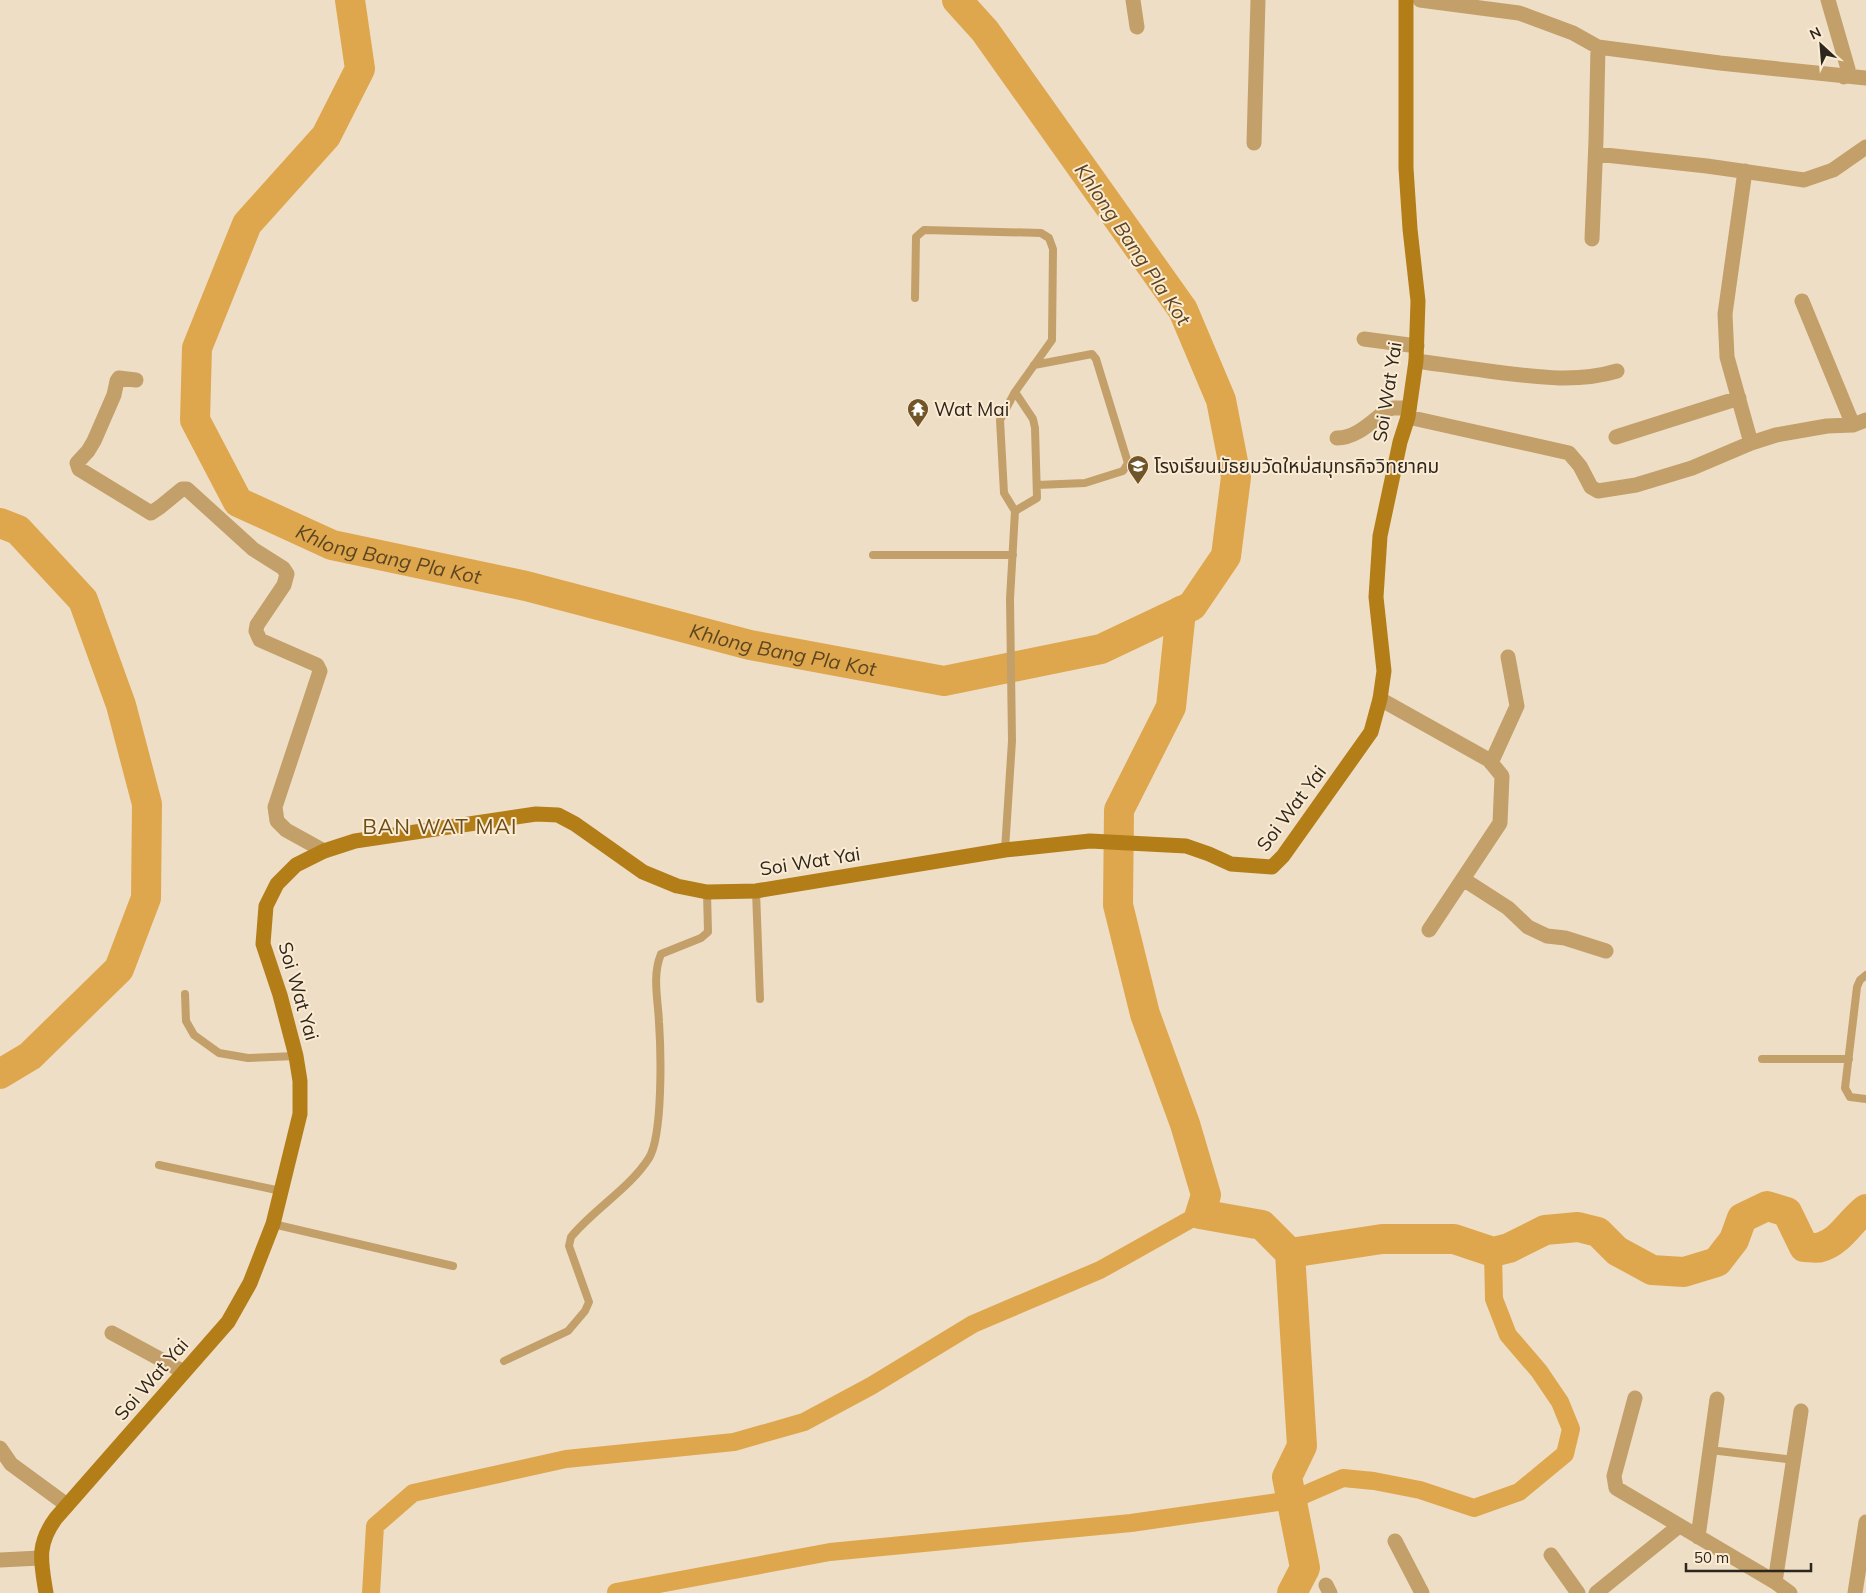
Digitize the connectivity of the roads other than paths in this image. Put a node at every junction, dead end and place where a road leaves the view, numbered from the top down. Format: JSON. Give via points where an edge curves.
{"nodes":[{"id":1,"x":1133,"y":0,"type":"edge"},
{"id":2,"x":1258,"y":0,"type":"edge"},
{"id":3,"x":1406,"y":0,"type":"edge"},
{"id":4,"x":1420,"y":0,"type":"edge"},
{"id":5,"x":1828,"y":0,"type":"edge"},
{"id":6,"x":1137,"y":27,"type":"dead end"},
{"id":7,"x":1598,"y":47,"type":"junction"},
{"id":8,"x":1844,"y":77,"type":"junction"},
{"id":9,"x":1866,"y":78,"type":"edge"},
{"id":10,"x":1254,"y":143,"type":"dead end"},
{"id":11,"x":1866,"y":147,"type":"edge"},
{"id":12,"x":1596,"y":154,"type":"junction"},
{"id":13,"x":1745,"y":171,"type":"junction"},
{"id":14,"x":1592,"y":239,"type":"dead end"},
{"id":15,"x":915,"y":298,"type":"dead end"},
{"id":16,"x":1802,"y":301,"type":"dead end"},
{"id":17,"x":1364,"y":339,"type":"dead end"},
{"id":18,"x":1416,"y":354,"type":"junction"},
{"id":19,"x":1034,"y":365,"type":"junction"},
{"id":20,"x":1617,"y":372,"type":"dead end"},
{"id":21,"x":136,"y":380,"type":"dead end"},
{"id":22,"x":1015,"y":392,"type":"junction"},
{"id":23,"x":1739,"y":398,"type":"junction"},
{"id":24,"x":1409,"y":412,"type":"junction"},
{"id":25,"x":1860,"y":423,"type":"edge"},
{"id":26,"x":1616,"y":437,"type":"dead end"},
{"id":27,"x":1337,"y":438,"type":"dead end"},
{"id":28,"x":1752,"y":443,"type":"junction"},
{"id":29,"x":1037,"y":485,"type":"junction"},
{"id":30,"x":1015,"y":511,"type":"junction"},
{"id":31,"x":873,"y":555,"type":"dead end"},
{"id":32,"x":1013,"y":555,"type":"junction"},
{"id":33,"x":1508,"y":657,"type":"dead end"},
{"id":34,"x":1380,"y":699,"type":"junction"},
{"id":35,"x":1491,"y":763,"type":"junction"},
{"id":36,"x":324,"y":850,"type":"junction"},
{"id":37,"x":1005,"y":850,"type":"junction"},
{"id":38,"x":1463,"y":879,"type":"junction"},
{"id":39,"x":756,"y":891,"type":"junction"},
{"id":40,"x":707,"y":892,"type":"junction"},
{"id":41,"x":1429,"y":930,"type":"dead end"},
{"id":42,"x":1606,"y":951,"type":"dead end"},
{"id":43,"x":1866,"y":975,"type":"edge"},
{"id":44,"x":185,"y":994,"type":"dead end"},
{"id":45,"x":760,"y":999,"type":"dead end"},
{"id":46,"x":296,"y":1056,"type":"junction"},
{"id":47,"x":1762,"y":1059,"type":"dead end"},
{"id":48,"x":1849,"y":1059,"type":"junction"},
{"id":49,"x":1866,"y":1098,"type":"edge"},
{"id":50,"x":159,"y":1165,"type":"dead end"},
{"id":51,"x":281,"y":1191,"type":"junction"},
{"id":52,"x":273,"y":1224,"type":"junction"},
{"id":53,"x":453,"y":1266,"type":"dead end"},
{"id":54,"x":112,"y":1333,"type":"dead end"},
{"id":55,"x":504,"y":1362,"type":"dead end"},
{"id":56,"x":184,"y":1372,"type":"junction"},
{"id":57,"x":1635,"y":1398,"type":"dead end"},
{"id":58,"x":1717,"y":1399,"type":"dead end"},
{"id":59,"x":1801,"y":1411,"type":"dead end"},
{"id":60,"x":0,"y":1448,"type":"edge"},
{"id":61,"x":1710,"y":1450,"type":"junction"},
{"id":62,"x":1794,"y":1460,"type":"junction"},
{"id":63,"x":67,"y":1506,"type":"junction"},
{"id":64,"x":1866,"y":1522,"type":"edge"},
{"id":65,"x":1679,"y":1526,"type":"junction"},
{"id":66,"x":1698,"y":1537,"type":"junction"},
{"id":67,"x":1395,"y":1541,"type":"dead end"},
{"id":68,"x":1551,"y":1556,"type":"dead end"},
{"id":69,"x":40,"y":1558,"type":"junction"},
{"id":70,"x":0,"y":1560,"type":"edge"},
{"id":71,"x":1863,"y":1560,"type":"edge"},
{"id":72,"x":1784,"y":1590,"type":"edge"},
{"id":73,"x":46,"y":1593,"type":"edge"},
{"id":74,"x":1422,"y":1593,"type":"edge"},
{"id":75,"x":1578,"y":1593,"type":"edge"},
{"id":76,"x":1596,"y":1593,"type":"edge"},
{"id":77,"x":1854,"y":1593,"type":"edge"}],
"edges":[{"from":1,"to":6,"type":"street"},
{"from":2,"to":10,"type":"street"},
{"from":3,"to":18,"type":"street","name":"Soi Wat Yai","via":[[1406,168],[1418,301]]},
{"from":4,"to":7,"type":"street","via":[[1519,13],[1573,32]]},
{"from":5,"to":8,"type":"street","via":[[1848,69]]},
{"from":7,"to":8,"type":"street"},
{"from":7,"to":12,"type":"street"},
{"from":8,"to":9,"type":"street"},
{"from":11,"to":13,"type":"street","via":[[1832,170],[1804,180]]},
{"from":12,"to":13,"type":"street"},
{"from":12,"to":14,"type":"street"},
{"from":13,"to":23,"type":"street","via":[[1725,314],[1727,357]]},
{"from":15,"to":19,"type":"lane","via":[[916,237],[924,230],[1041,233],[1050,238],[1053,249],[1052,340]]},
{"from":16,"to":25,"type":"street"},
{"from":17,"to":18,"type":"street"},
{"from":18,"to":20,"type":"street","via":[[1533,377],[1568,379]]},
{"from":18,"to":24,"type":"street","name":"Soi Wat Yai"},
{"from":19,"to":22,"type":"lane"},
{"from":19,"to":29,"type":"lane","via":[[1092,354],[1128,463],[1123,471],[1085,483]]},
{"from":21,"to":36,"type":"street","via":[[123,377],[116,381],[102,424],[77,464],[79,469],[151,513],[182,489],[187,489],[253,549],[283,568],[286,574],[284,585],[257,625],[256,632],[260,640],[317,665],[320,671],[274,807],[277,821],[286,830]]},
{"from":22,"to":29,"type":"lane","via":[[1033,419]]},
{"from":22,"to":30,"type":"lane","via":[[1000,420],[1004,493]]},
{"from":23,"to":26,"type":"street"},
{"from":23,"to":28,"type":"street"},
{"from":24,"to":27,"type":"street","via":[[1393,408],[1357,433]]},
{"from":24,"to":28,"type":"street","via":[[1569,453],[1591,486],[1598,491],[1636,485],[1683,471]]},
{"from":24,"to":34,"type":"street","name":"Soi Wat Yai","via":[[1380,536],[1376,597],[1384,672]]},
{"from":25,"to":28,"type":"street","via":[[1776,435]]},
{"from":29,"to":30,"type":"lane","via":[[1037,498]]},
{"from":30,"to":32,"type":"lane"},
{"from":31,"to":32,"type":"lane"},
{"from":32,"to":37,"type":"lane","via":[[1010,599],[1012,741]]},
{"from":33,"to":35,"type":"street","via":[[1517,706]]},
{"from":34,"to":35,"type":"street"},
{"from":34,"to":37,"type":"street","name":"Soi Wat Yai","via":[[1371,732],[1272,868],[1231,864],[1186,846],[1090,841]]},
{"from":35,"to":38,"type":"street","via":[[1502,776],[1500,824]]},
{"from":36,"to":40,"type":"street","name":"Soi Wat Yai","via":[[355,841],[536,814],[558,815],[643,872],[677,886]]},
{"from":36,"to":46,"type":"street","name":"Soi Wat Yai","via":[[296,865],[277,884],[266,906],[263,944]]},
{"from":37,"to":39,"type":"street","name":"Soi Wat Yai"},
{"from":38,"to":41,"type":"street"},
{"from":38,"to":42,"type":"street","via":[[1508,908],[1528,927],[1547,936]]},
{"from":39,"to":40,"type":"street","name":"Soi Wat Yai"},
{"from":39,"to":45,"type":"lane"},
{"from":40,"to":55,"type":"lane","via":[[708,932],[661,954],[657,963],[659,1110],[653,1149],[637,1173],[571,1237],[569,1246],[589,1302],[586,1311],[568,1331]]},
{"from":43,"to":48,"type":"lane","via":[[1858,987]]},
{"from":44,"to":46,"type":"lane","via":[[186,1021],[194,1035],[219,1053],[248,1058]]},
{"from":46,"to":51,"type":"street","name":"Soi Wat Yai","via":[[300,1114]]},
{"from":47,"to":48,"type":"lane"},
{"from":48,"to":49,"type":"lane","via":[[1847,1094]]},
{"from":50,"to":51,"type":"lane"},
{"from":51,"to":52,"type":"street","name":"Soi Wat Yai"},
{"from":52,"to":53,"type":"lane"},
{"from":52,"to":56,"type":"street","name":"Soi Wat Yai","via":[[250,1283],[228,1322]]},
{"from":54,"to":56,"type":"street"},
{"from":56,"to":63,"type":"street","name":"Soi Wat Yai"},
{"from":57,"to":65,"type":"street","via":[[1614,1485]]},
{"from":58,"to":61,"type":"street"},
{"from":59,"to":62,"type":"street"},
{"from":60,"to":63,"type":"street","via":[[11,1464]]},
{"from":61,"to":62,"type":"lane"},
{"from":61,"to":66,"type":"street"},
{"from":62,"to":72,"type":"street"},
{"from":63,"to":69,"type":"street","name":"Soi Wat Yai","via":[[46,1532]]},
{"from":64,"to":71,"type":"street"},
{"from":65,"to":66,"type":"street"},
{"from":65,"to":76,"type":"street"},
{"from":66,"to":72,"type":"street"},
{"from":67,"to":74,"type":"street"},
{"from":68,"to":75,"type":"street"},
{"from":69,"to":70,"type":"street"},
{"from":69,"to":73,"type":"street","name":"Soi Wat Yai"},
{"from":71,"to":77,"type":"street"}]}
